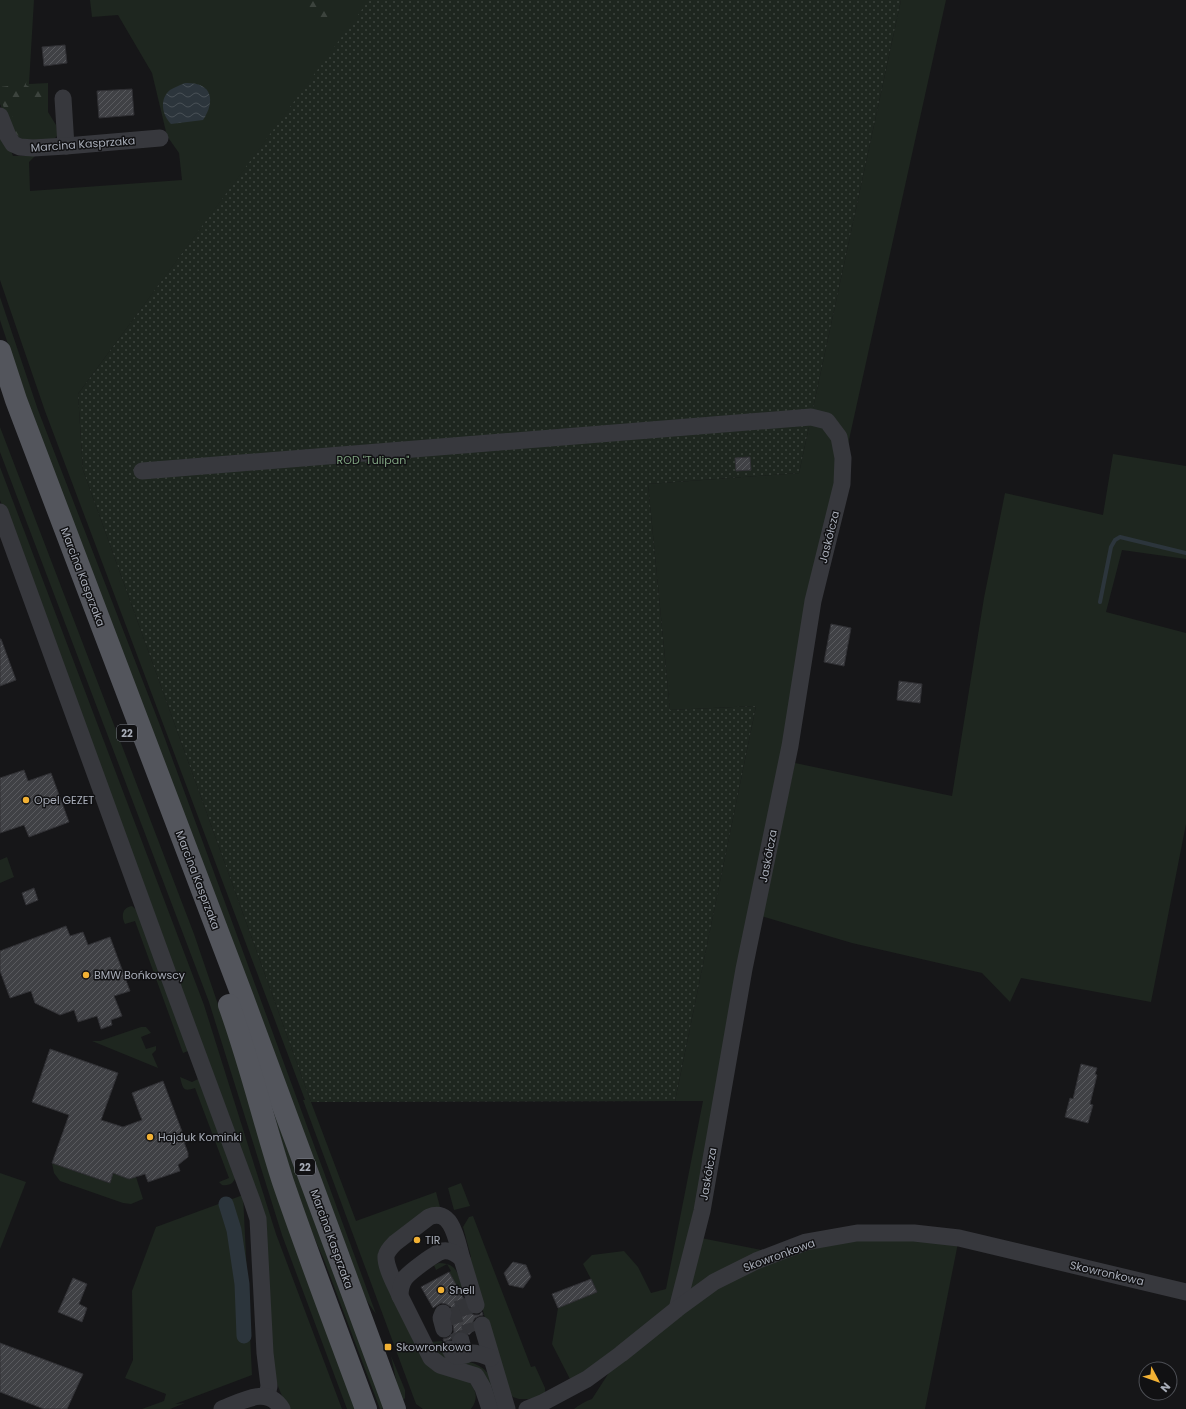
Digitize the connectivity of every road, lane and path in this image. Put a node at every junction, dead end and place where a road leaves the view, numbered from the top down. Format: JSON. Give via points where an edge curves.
{"nodes":[{"id":1,"x":63,"y":98,"type":"dead end"},
{"id":2,"x":0,"y":116,"type":"edge"},
{"id":3,"x":160,"y":138,"type":"dead end"},
{"id":4,"x":66,"y":146,"type":"junction"},
{"id":5,"x":0,"y":351,"type":"edge"},
{"id":6,"x":0,"y":398,"type":"edge"},
{"id":7,"x":142,"y":471,"type":"dead end"},
{"id":8,"x":0,"y":512,"type":"edge"},
{"id":9,"x":462,"y":1259,"type":"junction"},
{"id":10,"x":1186,"y":1292,"type":"edge"},
{"id":11,"x":400,"y":1296,"type":"junction"},
{"id":12,"x":470,"y":1297,"type":"tunnel mouth"},
{"id":13,"x":677,"y":1309,"type":"junction"},
{"id":14,"x":471,"y":1345,"type":"tunnel mouth"},
{"id":15,"x":267,"y":1396,"type":"junction"},
{"id":16,"x":222,"y":1409,"type":"edge"},
{"id":17,"x":282,"y":1409,"type":"edge"},
{"id":18,"x":366,"y":1409,"type":"edge"},
{"id":19,"x":395,"y":1409,"type":"edge"},
{"id":20,"x":490,"y":1409,"type":"edge"},
{"id":21,"x":507,"y":1409,"type":"edge"},
{"id":22,"x":527,"y":1409,"type":"edge"}],
"edges":[{"from":1,"to":4,"type":"street"},
{"from":2,"to":4,"type":"street","name":"Marcina Kasprzaka","via":[[8,136],[13,144],[20,148]]},
{"from":3,"to":4,"type":"street","name":"Marcina Kasprzaka"},
{"from":5,"to":19,"type":"main road","name":"Marcina Kasprzaka","number":"22","via":[[16,400],[243,998]]},
{"from":6,"to":18,"type":"main road","name":"Marcina Kasprzaka","number":"22","via":[[223,988],[283,1180]]},
{"from":7,"to":13,"type":"street","name":"Jaskółcza","via":[[812,416],[826,421],[839,437],[843,458],[842,484],[813,601],[790,746],[744,969],[702,1211]]},
{"from":8,"to":15,"type":"street","via":[[258,1219],[269,1386]]},
{"from":9,"to":11,"type":"street","via":[[449,1251],[438,1252],[406,1278],[401,1285]]},
{"from":9,"to":11,"type":"street","via":[[449,1221],[440,1215],[429,1217],[391,1247],[386,1256]]},
{"from":9,"to":12,"type":"street"},
{"from":10,"to":13,"type":"street","name":"Skowronkowa","via":[[960,1238],[914,1233],[857,1233],[806,1242],[756,1261],[714,1282]]},
{"from":11,"to":20,"type":"street","via":[[431,1358],[446,1368],[476,1376]]},
{"from":13,"to":22,"type":"street","name":"Skowronkowa","via":[[587,1379]]},
{"from":14,"to":21,"type":"street"},
{"from":15,"to":16,"type":"street","via":[[256,1397]]},
{"from":15,"to":17,"type":"street","via":[[274,1399]]}]}
